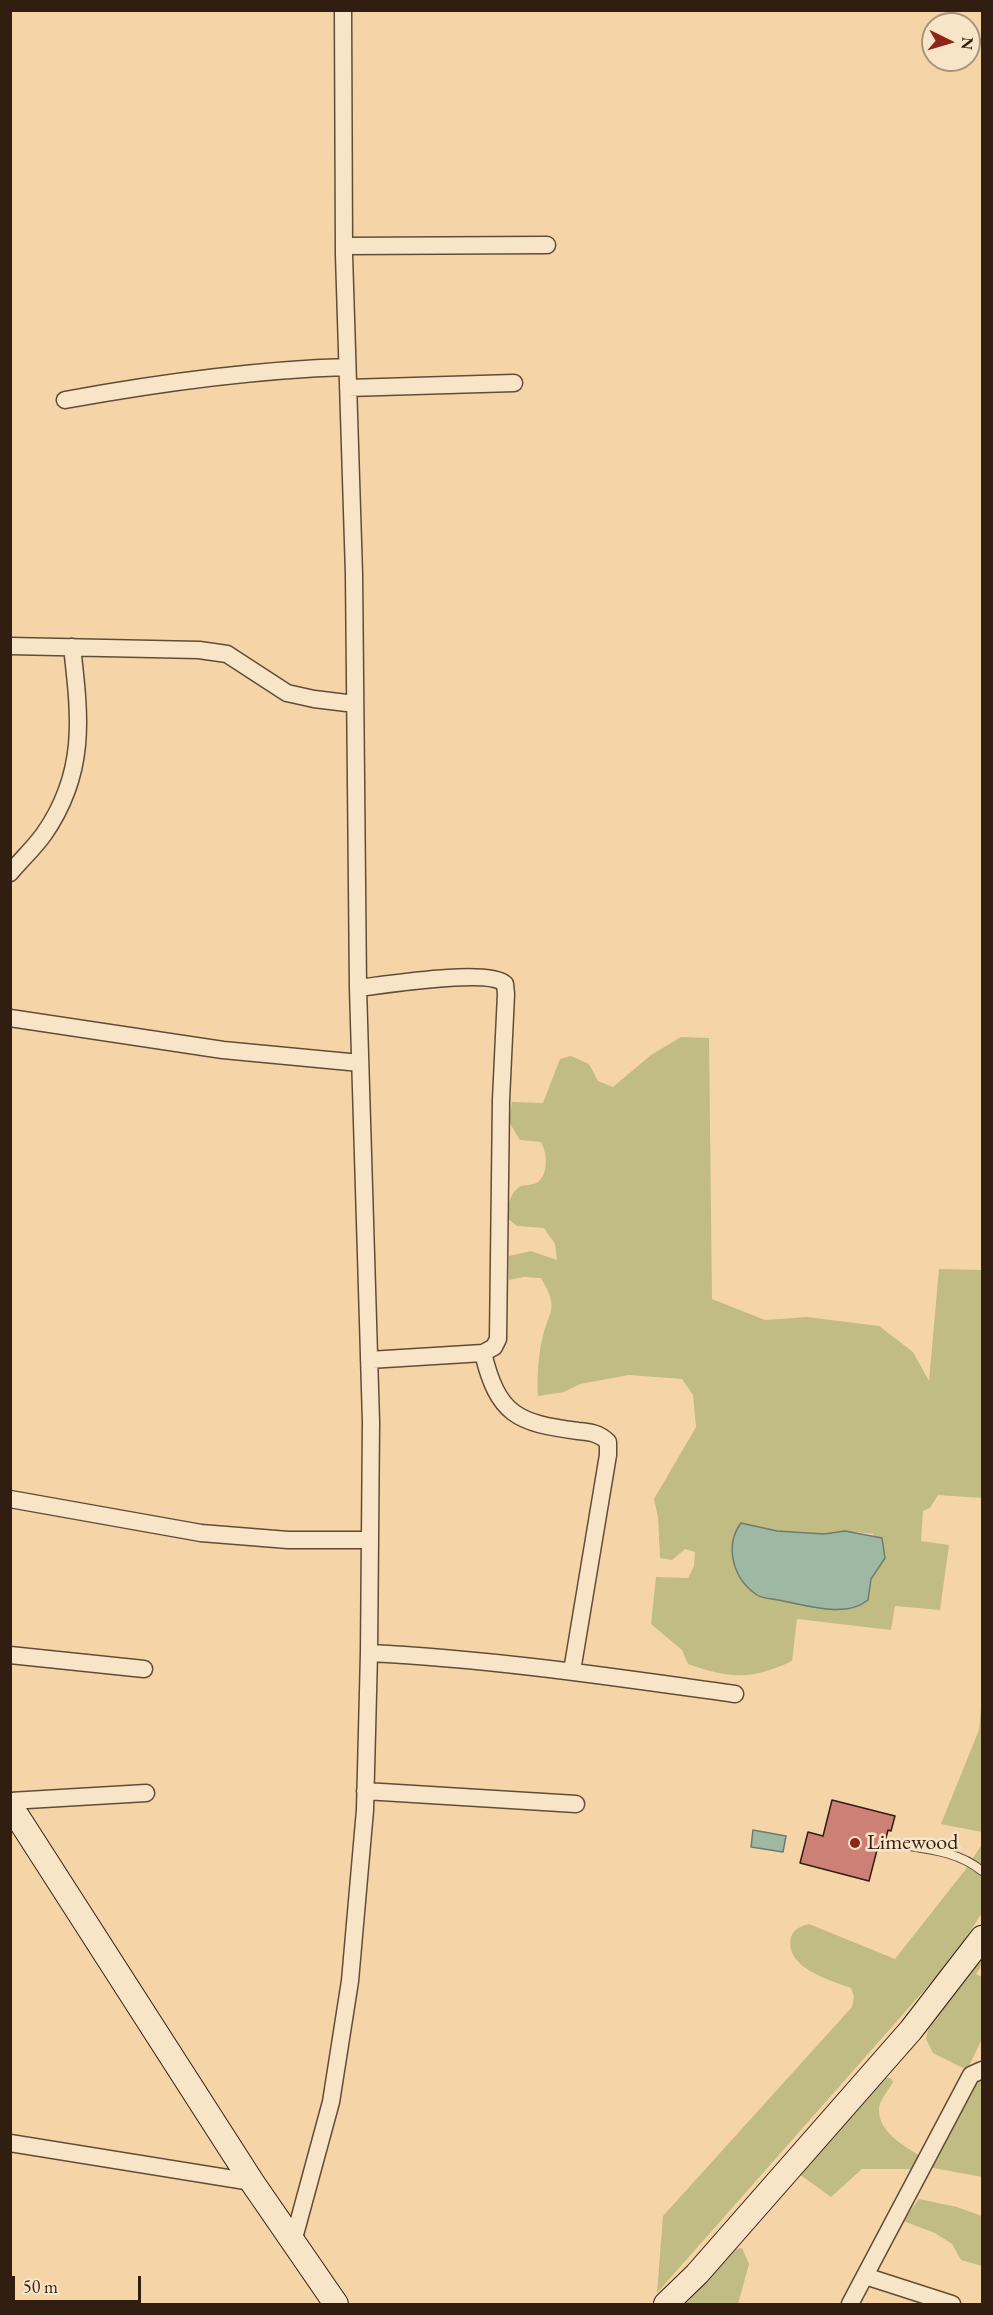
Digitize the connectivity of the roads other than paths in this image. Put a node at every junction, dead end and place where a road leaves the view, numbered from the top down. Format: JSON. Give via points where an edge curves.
{"nodes":[{"id":1,"x":343,"y":10,"type":"edge"},
{"id":2,"x":547,"y":245,"type":"dead end"},
{"id":3,"x":344,"y":246,"type":"junction"},
{"id":4,"x":347,"y":367,"type":"junction"},
{"id":5,"x":514,"y":383,"type":"dead end"},
{"id":6,"x":348,"y":388,"type":"junction"},
{"id":7,"x":65,"y":400,"type":"dead end"},
{"id":8,"x":10,"y":646,"type":"edge"},
{"id":9,"x":72,"y":647,"type":"junction"},
{"id":10,"x":355,"y":704,"type":"junction"},
{"id":11,"x":10,"y":873,"type":"edge"},
{"id":12,"x":358,"y":988,"type":"junction"},
{"id":13,"x":10,"y":1018,"type":"edge"},
{"id":14,"x":360,"y":1063,"type":"junction"},
{"id":15,"x":483,"y":1353,"type":"junction"},
{"id":16,"x":369,"y":1360,"type":"junction"},
{"id":17,"x":10,"y":1499,"type":"edge"},
{"id":18,"x":370,"y":1540,"type":"junction"},
{"id":19,"x":369,"y":1653,"type":"junction"},
{"id":20,"x":10,"y":1655,"type":"edge"},
{"id":21,"x":144,"y":1669,"type":"dead end"},
{"id":22,"x":572,"y":1671,"type":"junction"},
{"id":23,"x":735,"y":1694,"type":"dead end"},
{"id":24,"x":365,"y":1791,"type":"junction"},
{"id":25,"x":146,"y":1793,"type":"dead end"},
{"id":26,"x":10,"y":1803,"type":"edge"},
{"id":27,"x":576,"y":1804,"type":"dead end"},
{"id":28,"x":897,"y":1844,"type":"dead end"},
{"id":29,"x":982,"y":1871,"type":"edge"},
{"id":30,"x":982,"y":1938,"type":"edge"},
{"id":31,"x":982,"y":2070,"type":"edge"},
{"id":32,"x":10,"y":2143,"type":"edge"},
{"id":33,"x":252,"y":2182,"type":"junction"},
{"id":34,"x":293,"y":2242,"type":"junction"},
{"id":35,"x":865,"y":2276,"type":"junction"},
{"id":36,"x":336,"y":2304,"type":"edge"},
{"id":37,"x":666,"y":2304,"type":"edge"},
{"id":38,"x":850,"y":2304,"type":"edge"},
{"id":39,"x":952,"y":2304,"type":"edge"}],
"edges":[{"from":1,"to":3,"type":"street"},
{"from":2,"to":3,"type":"street"},
{"from":3,"to":4,"type":"street"},
{"from":4,"to":6,"type":"street"},
{"from":4,"to":7,"type":"street","via":[[217,376]]},
{"from":5,"to":6,"type":"street"},
{"from":6,"to":10,"type":"street"},
{"from":8,"to":9,"type":"street"},
{"from":9,"to":10,"type":"street","via":[[227,654],[287,693]]},
{"from":9,"to":11,"type":"street","via":[[76,766],[63,801],[44,834]]},
{"from":10,"to":12,"type":"street"},
{"from":12,"to":14,"type":"street"},
{"from":12,"to":15,"type":"street","via":[[474,977],[498,978],[505,984],[498,1339],[494,1347]]},
{"from":13,"to":14,"type":"street","via":[[223,1050]]},
{"from":14,"to":16,"type":"street"},
{"from":15,"to":16,"type":"street"},
{"from":15,"to":22,"type":"street","via":[[488,1374],[507,1410],[549,1427],[594,1433],[608,1442]]},
{"from":16,"to":18,"type":"street"},
{"from":17,"to":18,"type":"street","via":[[201,1533],[288,1540]]},
{"from":18,"to":19,"type":"street"},
{"from":19,"to":22,"type":"street"},
{"from":19,"to":24,"type":"street"},
{"from":20,"to":21,"type":"street"},
{"from":22,"to":23,"type":"street"},
{"from":24,"to":27,"type":"street"},
{"from":24,"to":34,"type":"street","via":[[342,2039],[328,2114]]},
{"from":25,"to":26,"type":"street"},
{"from":26,"to":33,"type":"street"},
{"from":28,"to":29,"type":"lane","via":[[956,1855]]},
{"from":30,"to":37,"type":"street","via":[[911,2030],[697,2274]]},
{"from":31,"to":35,"type":"street","via":[[971,2075]]},
{"from":32,"to":33,"type":"street"},
{"from":33,"to":34,"type":"street"},
{"from":34,"to":36,"type":"street"},
{"from":35,"to":38,"type":"street"},
{"from":35,"to":39,"type":"street"}]}
